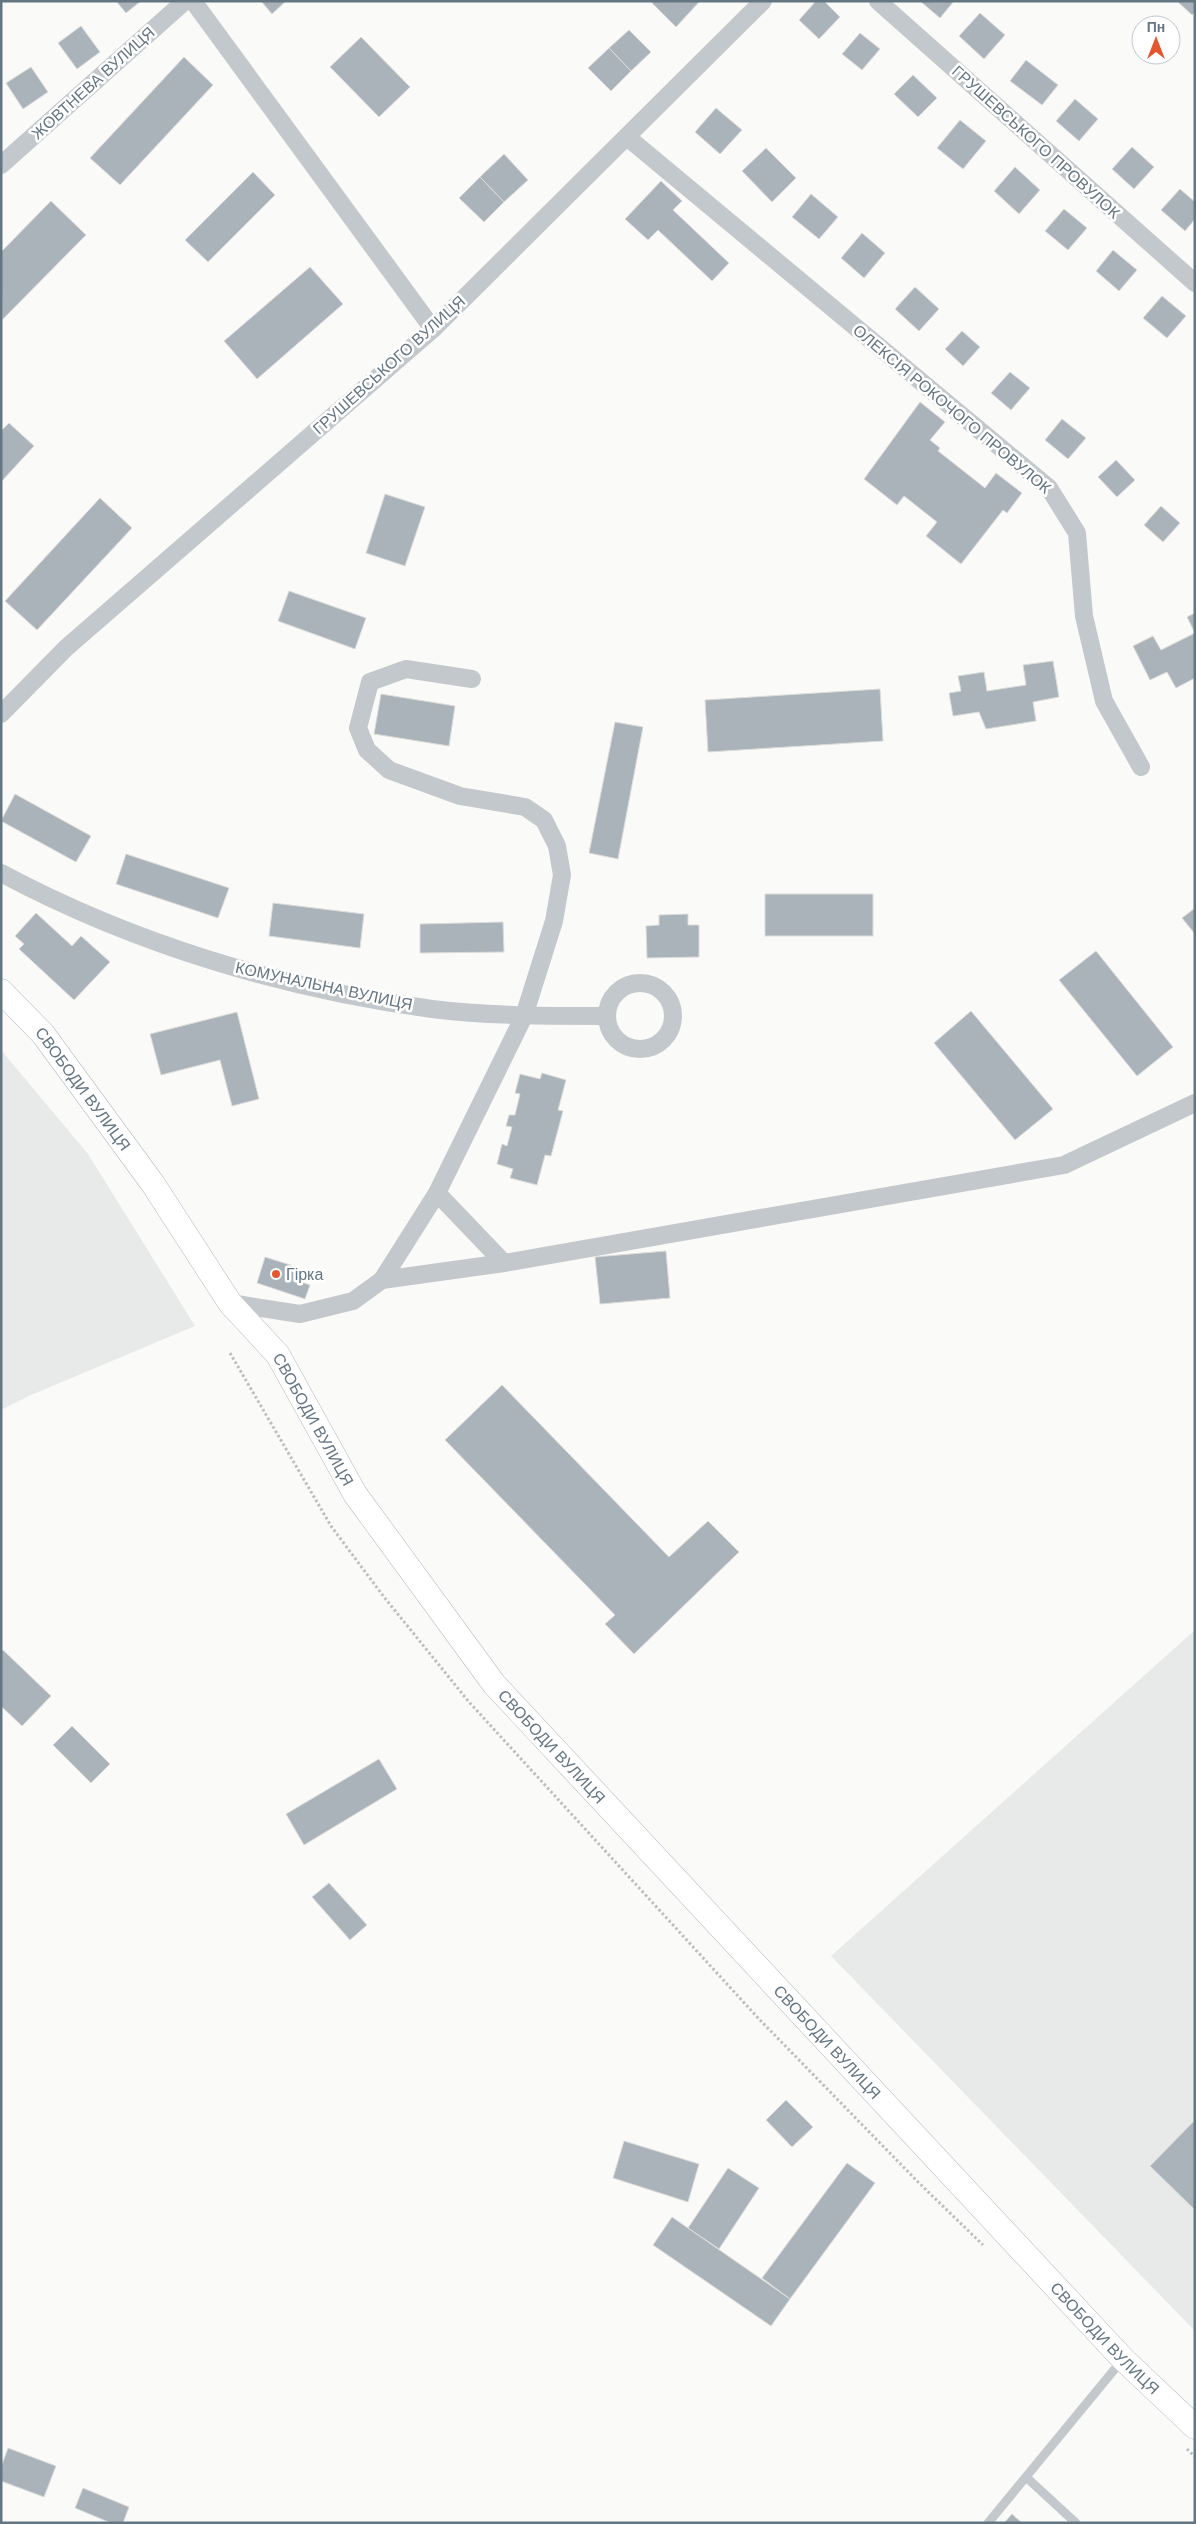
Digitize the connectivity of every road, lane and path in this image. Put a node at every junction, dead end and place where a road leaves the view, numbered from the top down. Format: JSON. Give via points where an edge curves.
{"nodes":[{"id":1,"x":184,"y":1,"type":"edge"},
{"id":2,"x":193,"y":1,"type":"edge"},
{"id":3,"x":763,"y":1,"type":"edge"},
{"id":4,"x":878,"y":1,"type":"edge"},
{"id":5,"x":627,"y":137,"type":"junction"},
{"id":6,"x":1,"y":165,"type":"edge"},
{"id":7,"x":1195,"y":283,"type":"edge"},
{"id":8,"x":433,"y":329,"type":"junction"},
{"id":9,"x":472,"y":679,"type":"dead end"},
{"id":10,"x":1,"y":714,"type":"edge"},
{"id":11,"x":1141,"y":767,"type":"dead end"},
{"id":12,"x":1,"y":873,"type":"edge"},
{"id":13,"x":1,"y":991,"type":"edge"},
{"id":14,"x":524,"y":1016,"type":"junction"},
{"id":15,"x":606,"y":1016,"type":"dead end"},
{"id":16,"x":1195,"y":1103,"type":"edge"},
{"id":17,"x":437,"y":1192,"type":"junction"},
{"id":18,"x":504,"y":1263,"type":"junction"},
{"id":19,"x":382,"y":1280,"type":"junction"},
{"id":20,"x":230,"y":1303,"type":"junction"},
{"id":21,"x":1123,"y":2359,"type":"junction"},
{"id":22,"x":1195,"y":2428,"type":"edge"},
{"id":23,"x":1026,"y":2477,"type":"junction"},
{"id":24,"x":988,"y":2523,"type":"edge"},
{"id":25,"x":1076,"y":2523,"type":"edge"}],
"edges":[{"from":1,"to":6,"type":"street","name":"ЖОВТНЕВА ВУЛИЦЯ"},
{"from":2,"to":8,"type":"street"},
{"from":3,"to":5,"type":"street","name":"ГРУШЕВСЬКОГО ВУЛИЦЯ"},
{"from":4,"to":7,"type":"street","name":"ГРУШЕВСЬКОГО ПРОВУЛОК"},
{"from":5,"to":8,"type":"street","name":"ГРУШЕВСЬКОГО ВУЛИЦЯ"},
{"from":5,"to":11,"type":"street","name":"ОЛЕКСІЯ РОКОЧОГО ПРОВУЛОК","via":[[1049,488],[1077,533],[1084,616],[1104,701]]},
{"from":8,"to":10,"type":"street","name":"ГРУШЕВСЬКОГО ВУЛИЦЯ","via":[[66,648]]},
{"from":9,"to":14,"type":"street","via":[[406,669],[370,682],[358,728],[367,750],[389,770],[460,796],[525,807],[544,820],[557,846],[562,875],[554,921]]},
{"from":12,"to":14,"type":"street","name":"КОМУНАЛЬНА ВУЛИЦЯ","via":[[143,938],[254,974],[423,1007]]},
{"from":13,"to":20,"type":"main road","name":"СВОБОДИ ВУЛИЦЯ","via":[[44,1034],[153,1184]]},
{"from":14,"to":15,"type":"street","name":"КОМУНАЛЬНА ВУЛИЦЯ"},
{"from":14,"to":17,"type":"street"},
{"from":16,"to":18,"type":"street","via":[[1064,1165]]},
{"from":17,"to":18,"type":"street"},
{"from":17,"to":19,"type":"street"},
{"from":18,"to":19,"type":"street"},
{"from":19,"to":20,"type":"street","via":[[353,1302],[300,1314]]},
{"from":20,"to":21,"type":"main road","name":"СВОБОДИ ВУЛИЦЯ","via":[[278,1355],[354,1494],[494,1684]]},
{"from":21,"to":22,"type":"main road","name":"СВОБОДИ ВУЛИЦЯ"},
{"from":21,"to":23,"type":"lane"},
{"from":23,"to":24,"type":"lane"},
{"from":23,"to":25,"type":"lane"}]}
